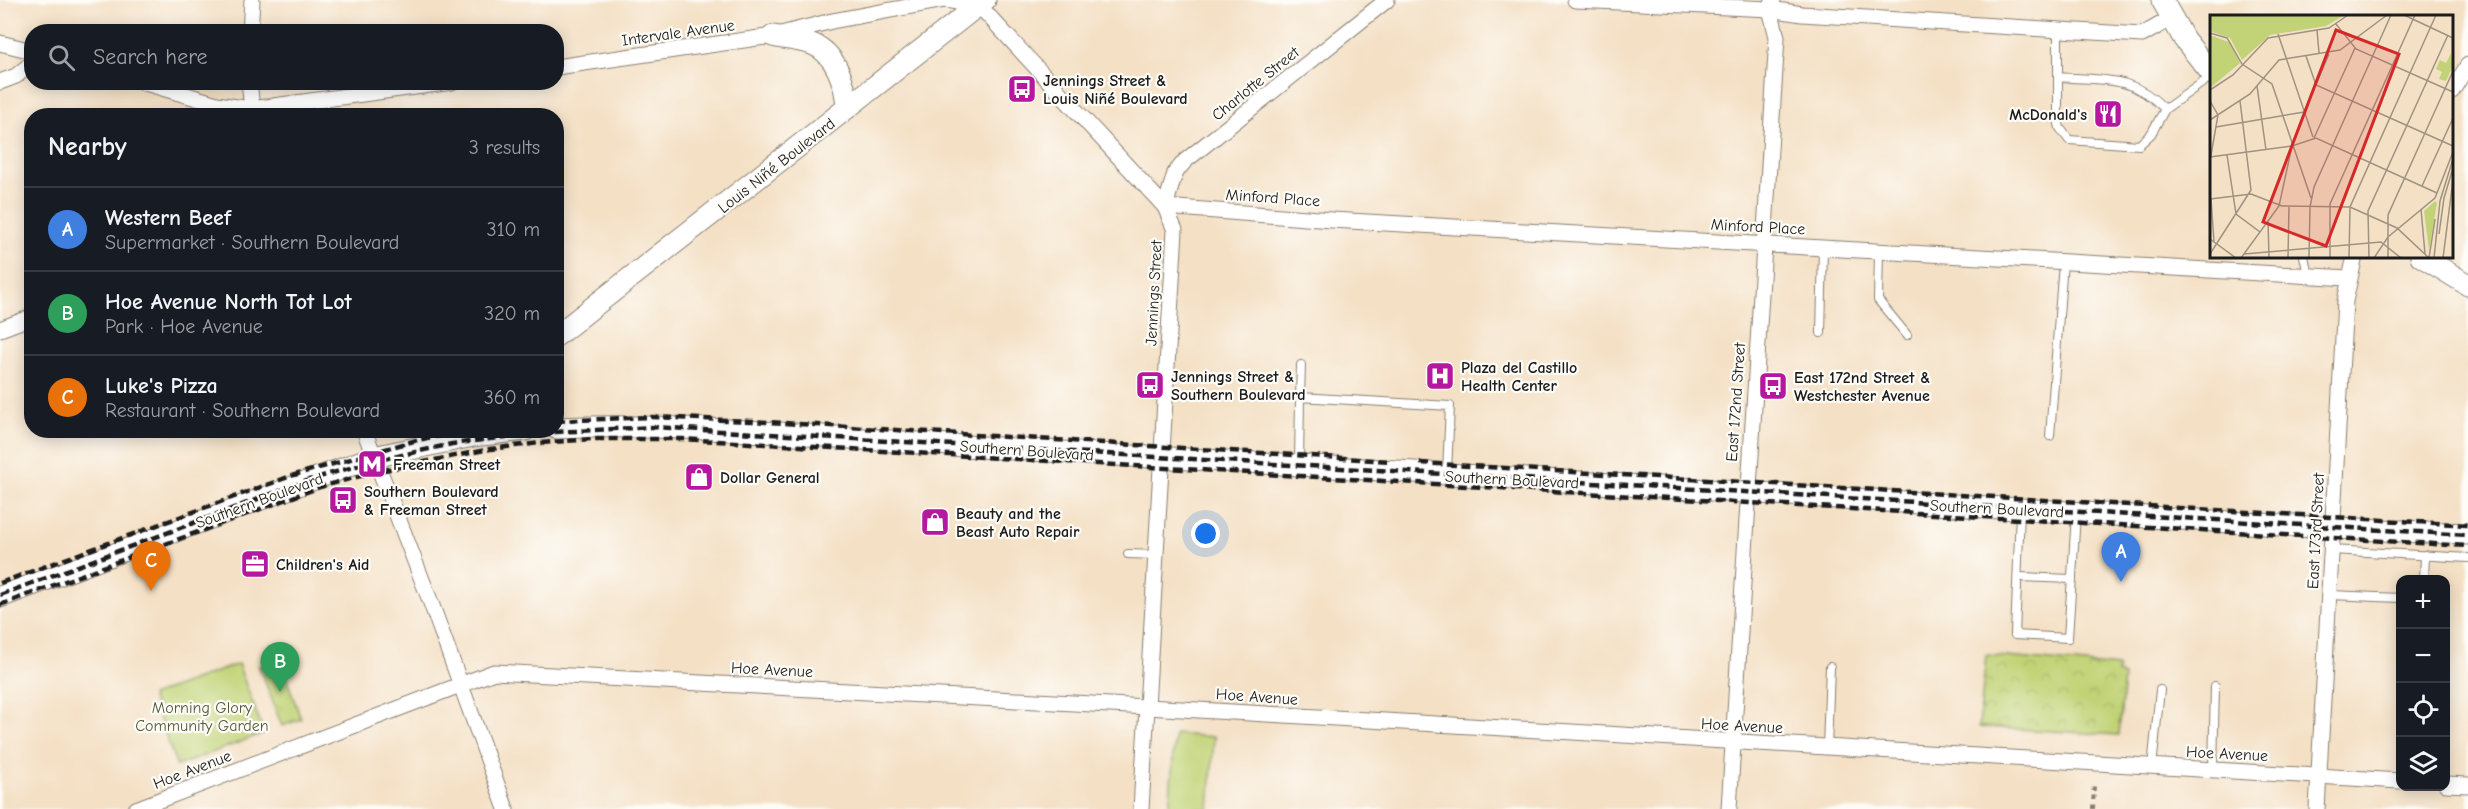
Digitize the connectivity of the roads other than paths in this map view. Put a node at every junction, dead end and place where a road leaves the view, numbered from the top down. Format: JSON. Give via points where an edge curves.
{"nodes":[{"id":1,"x":252,"y":0,"type":"edge"},
{"id":2,"x":945,"y":0,"type":"edge"},
{"id":3,"x":1387,"y":0,"type":"edge"},
{"id":4,"x":1575,"y":0,"type":"edge"},
{"id":5,"x":979,"y":2,"type":"edge"},
{"id":6,"x":1771,"y":4,"type":"edge"},
{"id":7,"x":2167,"y":9,"type":"edge"},
{"id":8,"x":250,"y":24,"type":"edge"},
{"id":9,"x":2058,"y":28,"type":"junction"},
{"id":10,"x":773,"y":36,"type":"junction"},
{"id":11,"x":0,"y":43,"type":"edge"},
{"id":12,"x":24,"y":49,"type":"edge"},
{"id":13,"x":2468,"y":65,"type":"edge"},
{"id":14,"x":564,"y":66,"type":"edge"},
{"id":15,"x":24,"y":70,"type":"edge"},
{"id":16,"x":2210,"y":74,"type":"edge"},
{"id":17,"x":2210,"y":76,"type":"edge"},
{"id":18,"x":2058,"y":77,"type":"junction"},
{"id":19,"x":0,"y":82,"type":"edge"},
{"id":20,"x":2453,"y":88,"type":"edge"},
{"id":21,"x":169,"y":90,"type":"edge"},
{"id":22,"x":250,"y":90,"type":"edge"},
{"id":23,"x":399,"y":90,"type":"edge"},
{"id":24,"x":234,"y":108,"type":"edge"},
{"id":25,"x":252,"y":108,"type":"edge"},
{"id":26,"x":279,"y":108,"type":"edge"},
{"id":27,"x":847,"y":108,"type":"junction"},
{"id":28,"x":2165,"y":109,"type":"junction"},
{"id":29,"x":1165,"y":207,"type":"junction"},
{"id":30,"x":1763,"y":245,"type":"junction"},
{"id":31,"x":1823,"y":248,"type":"junction"},
{"id":32,"x":1879,"y":251,"type":"junction"},
{"id":33,"x":2304,"y":258,"type":"edge"},
{"id":34,"x":2354,"y":258,"type":"edge"},
{"id":35,"x":2424,"y":258,"type":"edge"},
{"id":36,"x":2063,"y":262,"type":"junction"},
{"id":37,"x":2308,"y":276,"type":"junction"},
{"id":38,"x":2349,"y":278,"type":"junction"},
{"id":39,"x":2468,"y":285,"type":"edge"},
{"id":40,"x":24,"y":320,"type":"edge"},
{"id":41,"x":0,"y":329,"type":"edge"},
{"id":42,"x":564,"y":330,"type":"edge"},
{"id":43,"x":1821,"y":333,"type":"dead end"},
{"id":44,"x":1907,"y":335,"type":"dead end"},
{"id":45,"x":1301,"y":365,"type":"dead end"},
{"id":46,"x":1300,"y":397,"type":"junction"},
{"id":47,"x":564,"y":428,"type":"edge"},
{"id":48,"x":2050,"y":435,"type":"dead end"},
{"id":49,"x":367,"y":438,"type":"edge"},
{"id":50,"x":452,"y":438,"type":"edge"},
{"id":51,"x":374,"y":457,"type":"junction"},
{"id":52,"x":1162,"y":458,"type":"junction"},
{"id":53,"x":1299,"y":465,"type":"junction"},
{"id":54,"x":1447,"y":475,"type":"junction"},
{"id":55,"x":1748,"y":493,"type":"junction"},
{"id":56,"x":2020,"y":509,"type":"junction"},
{"id":57,"x":2076,"y":513,"type":"junction"},
{"id":58,"x":2334,"y":528,"type":"junction"},
{"id":59,"x":2468,"y":534,"type":"edge"},
{"id":60,"x":2332,"y":550,"type":"junction"},
{"id":61,"x":1128,"y":554,"type":"dead end"},
{"id":62,"x":1158,"y":555,"type":"junction"},
{"id":63,"x":2425,"y":555,"type":"junction"},
{"id":64,"x":2468,"y":558,"type":"edge"},
{"id":65,"x":2424,"y":575,"type":"edge"},
{"id":66,"x":2018,"y":577,"type":"junction"},
{"id":67,"x":2072,"y":579,"type":"junction"},
{"id":68,"x":2330,"y":595,"type":"junction"},
{"id":69,"x":0,"y":597,"type":"edge"},
{"id":70,"x":2396,"y":598,"type":"edge"},
{"id":71,"x":1830,"y":667,"type":"dead end"},
{"id":72,"x":461,"y":685,"type":"junction"},
{"id":73,"x":2215,"y":686,"type":"dead end"},
{"id":74,"x":2160,"y":690,"type":"dead end"},
{"id":75,"x":1147,"y":707,"type":"junction"},
{"id":76,"x":1733,"y":743,"type":"junction"},
{"id":77,"x":1827,"y":748,"type":"junction"},
{"id":78,"x":2152,"y":767,"type":"junction"},
{"id":79,"x":2213,"y":770,"type":"junction"},
{"id":80,"x":2319,"y":776,"type":"junction"},
{"id":81,"x":2396,"y":781,"type":"edge"},
{"id":82,"x":2450,"y":784,"type":"edge"},
{"id":83,"x":2468,"y":785,"type":"edge"},
{"id":84,"x":136,"y":809,"type":"edge"},
{"id":85,"x":506,"y":809,"type":"edge"},
{"id":86,"x":1141,"y":809,"type":"edge"},
{"id":87,"x":1729,"y":809,"type":"edge"},
{"id":88,"x":2317,"y":809,"type":"edge"}],
"edges":[{"from":1,"to":8,"type":"street"},
{"from":2,"to":5,"type":"street","name":"Intervale Avenue"},
{"from":2,"to":10,"type":"street","name":"Intervale Avenue"},
{"from":3,"to":29,"type":"street","name":"Charlotte Street","via":[[1185,161],[1175,173]]},
{"from":4,"to":6,"type":"street"},
{"from":5,"to":27,"type":"main road","name":"Louis Niñé Boulevard"},
{"from":5,"to":29,"type":"street","name":"Jennings Street"},
{"from":6,"to":9,"type":"street","via":[[1802,14]]},
{"from":6,"to":30,"type":"street","name":"East 172nd Street","via":[[1777,37]]},
{"from":7,"to":9,"type":"street","via":[[2142,35]]},
{"from":7,"to":16,"type":"main road"},
{"from":9,"to":18,"type":"lane"},
{"from":10,"to":14,"type":"street","name":"Intervale Avenue"},
{"from":10,"to":27,"type":"main road","via":[[814,44],[832,61],[847,93]]},
{"from":11,"to":12,"type":"street"},
{"from":13,"to":20,"type":"street"},
{"from":15,"to":19,"type":"street"},
{"from":17,"to":28,"type":"lane"},
{"from":18,"to":28,"type":"lane","via":[[2127,82],[2150,94]]},
{"from":18,"to":28,"type":"lane","via":[[2058,120],[2069,140],[2139,145],[2151,134]]},
{"from":21,"to":24,"type":"street"},
{"from":22,"to":25,"type":"street"},
{"from":23,"to":26,"type":"street"},
{"from":27,"to":42,"type":"main road","name":"Louis Niñé Boulevard"},
{"from":29,"to":30,"type":"street","name":"Minford Place"},
{"from":29,"to":52,"type":"street","name":"Jennings Street","via":[[1175,230]]},
{"from":30,"to":31,"type":"street","name":"Minford Place"},
{"from":30,"to":55,"type":"street","name":"East 172nd Street"},
{"from":31,"to":32,"type":"street","name":"Minford Place"},
{"from":31,"to":43,"type":"lane"},
{"from":32,"to":36,"type":"street","name":"Minford Place"},
{"from":32,"to":44,"type":"lane","via":[[1878,300]]},
{"from":33,"to":37,"type":"lane"},
{"from":34,"to":38,"type":"street","name":"East 173rd Street"},
{"from":35,"to":39,"type":"main road"},
{"from":36,"to":37,"type":"street","name":"Minford Place"},
{"from":36,"to":48,"type":"lane"},
{"from":37,"to":38,"type":"street","name":"Minford Place"},
{"from":38,"to":58,"type":"street","name":"East 173rd Street"},
{"from":40,"to":41,"type":"street"},
{"from":45,"to":46,"type":"lane"},
{"from":46,"to":53,"type":"lane"},
{"from":46,"to":54,"type":"lane","via":[[1450,406]]},
{"from":47,"to":52,"type":"main road","name":"Southern Boulevard","via":[[772,432]]},
{"from":49,"to":51,"type":"street"},
{"from":50,"to":51,"type":"main road","name":"Southern Boulevard"},
{"from":51,"to":69,"type":"main road","name":"Southern Boulevard"},
{"from":51,"to":72,"type":"street"},
{"from":52,"to":53,"type":"main road","name":"Southern Boulevard"},
{"from":52,"to":62,"type":"street","name":"Jennings Street"},
{"from":53,"to":54,"type":"main road","name":"Southern Boulevard"},
{"from":54,"to":55,"type":"main road","name":"Southern Boulevard"},
{"from":55,"to":56,"type":"main road","name":"Southern Boulevard"},
{"from":55,"to":76,"type":"street","name":"East 172nd Street"},
{"from":56,"to":57,"type":"main road","name":"Southern Boulevard"},
{"from":56,"to":66,"type":"lane"},
{"from":57,"to":58,"type":"main road","name":"Southern Boulevard"},
{"from":57,"to":67,"type":"lane"},
{"from":58,"to":59,"type":"main road","name":"Southern Boulevard"},
{"from":58,"to":60,"type":"street","name":"East 173rd Street"},
{"from":60,"to":63,"type":"lane"},
{"from":60,"to":68,"type":"street","name":"East 173rd Street"},
{"from":61,"to":62,"type":"lane"},
{"from":62,"to":75,"type":"street","name":"Jennings Street"},
{"from":63,"to":64,"type":"lane"},
{"from":63,"to":65,"type":"lane"},
{"from":66,"to":67,"type":"lane"},
{"from":66,"to":67,"type":"lane","via":[[2015,635],[2068,638]]},
{"from":68,"to":70,"type":"lane"},
{"from":68,"to":80,"type":"street","name":"East 173rd Street"},
{"from":71,"to":77,"type":"lane"},
{"from":72,"to":75,"type":"street","name":"Hoe Avenue","via":[[494,672]]},
{"from":72,"to":84,"type":"street","name":"Hoe Avenue"},
{"from":72,"to":85,"type":"street"},
{"from":73,"to":79,"type":"lane"},
{"from":74,"to":78,"type":"lane"},
{"from":75,"to":76,"type":"street","name":"Hoe Avenue"},
{"from":75,"to":86,"type":"street","name":"Jennings Street"},
{"from":76,"to":77,"type":"street","name":"Hoe Avenue"},
{"from":76,"to":87,"type":"street","name":"East 172nd Street"},
{"from":77,"to":78,"type":"street","name":"Hoe Avenue"},
{"from":78,"to":79,"type":"street","name":"Hoe Avenue"},
{"from":79,"to":80,"type":"street","name":"Hoe Avenue"},
{"from":80,"to":81,"type":"street","name":"Hoe Avenue"},
{"from":80,"to":88,"type":"street","name":"East 173rd Street"},
{"from":82,"to":83,"type":"street"}]}
